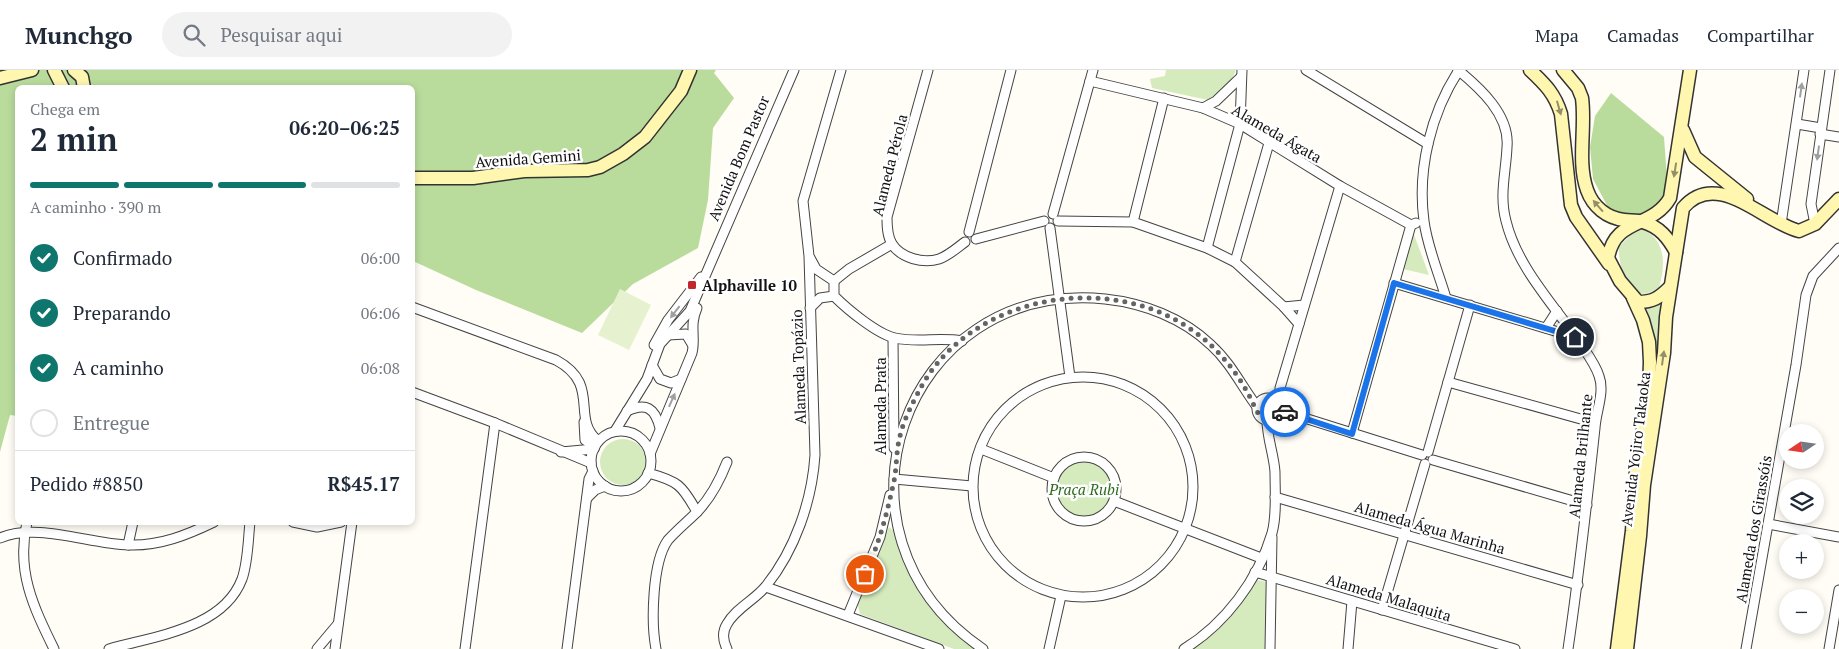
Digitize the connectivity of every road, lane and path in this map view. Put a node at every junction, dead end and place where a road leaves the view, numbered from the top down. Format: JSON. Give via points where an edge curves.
{"nodes":[{"id":1,"x":32,"y":70,"type":"edge"},
{"id":2,"x":54,"y":70,"type":"edge"},
{"id":3,"x":74,"y":70,"type":"edge"},
{"id":4,"x":690,"y":70,"type":"edge"},
{"id":5,"x":794,"y":70,"type":"edge"},
{"id":6,"x":841,"y":70,"type":"edge"},
{"id":7,"x":928,"y":70,"type":"edge"},
{"id":8,"x":1011,"y":70,"type":"edge"},
{"id":9,"x":1093,"y":70,"type":"edge"},
{"id":10,"x":1306,"y":70,"type":"edge"},
{"id":11,"x":1458,"y":70,"type":"edge"},
{"id":12,"x":1530,"y":70,"type":"edge"},
{"id":13,"x":1563,"y":70,"type":"edge"},
{"id":14,"x":1690,"y":70,"type":"edge"},
{"id":15,"x":1804,"y":70,"type":"edge"},
{"id":16,"x":1830,"y":70,"type":"edge"},
{"id":17,"x":1242,"y":73,"type":"edge"},
{"id":18,"x":0,"y":78,"type":"edge"},
{"id":19,"x":1090,"y":81,"type":"junction"},
{"id":20,"x":62,"y":85,"type":"edge"},
{"id":21,"x":83,"y":85,"type":"edge"},
{"id":22,"x":1164,"y":98,"type":"junction"},
{"id":23,"x":1203,"y":108,"type":"junction"},
{"id":24,"x":1240,"y":124,"type":"junction"},
{"id":25,"x":1797,"y":124,"type":"junction"},
{"id":26,"x":1682,"y":125,"type":"junction"},
{"id":27,"x":1821,"y":131,"type":"junction"},
{"id":28,"x":1839,"y":137,"type":"edge"},
{"id":29,"x":1270,"y":143,"type":"junction"},
{"id":30,"x":1428,"y":144,"type":"junction"},
{"id":31,"x":415,"y":178,"type":"edge"},
{"id":32,"x":1340,"y":186,"type":"junction"},
{"id":33,"x":1839,"y":199,"type":"edge"},
{"id":34,"x":1055,"y":218,"type":"junction"},
{"id":35,"x":1424,"y":221,"type":"junction"},
{"id":36,"x":1642,"y":221,"type":"junction"},
{"id":37,"x":1133,"y":222,"type":"junction"},
{"id":38,"x":1047,"y":224,"type":"junction"},
{"id":39,"x":1781,"y":224,"type":"junction"},
{"id":40,"x":1815,"y":224,"type":"junction"},
{"id":41,"x":1411,"y":225,"type":"junction"},
{"id":42,"x":968,"y":232,"type":"junction"},
{"id":43,"x":976,"y":239,"type":"junction"},
{"id":44,"x":965,"y":242,"type":"junction"},
{"id":45,"x":892,"y":244,"type":"junction"},
{"id":46,"x":1207,"y":248,"type":"junction"},
{"id":47,"x":1676,"y":252,"type":"junction"},
{"id":48,"x":1837,"y":253,"type":"edge"},
{"id":49,"x":714,"y":258,"type":"junction"},
{"id":50,"x":1235,"y":262,"type":"junction"},
{"id":51,"x":1612,"y":268,"type":"junction"},
{"id":52,"x":813,"y":270,"type":"junction"},
{"id":53,"x":834,"y":281,"type":"junction"},
{"id":54,"x":1394,"y":283,"type":"junction"},
{"id":55,"x":1670,"y":288,"type":"junction"},
{"id":56,"x":810,"y":292,"type":"junction"},
{"id":57,"x":834,"y":296,"type":"junction"},
{"id":58,"x":820,"y":298,"type":"junction"},
{"id":59,"x":1058,"y":298,"type":"junction"},
{"id":60,"x":1446,"y":298,"type":"junction"},
{"id":61,"x":1632,"y":298,"type":"junction"},
{"id":62,"x":1304,"y":305,"type":"junction"},
{"id":63,"x":1470,"y":306,"type":"junction"},
{"id":64,"x":1284,"y":307,"type":"junction"},
{"id":65,"x":415,"y":308,"type":"edge"},
{"id":66,"x":810,"y":308,"type":"junction"},
{"id":67,"x":1557,"y":311,"type":"junction"},
{"id":68,"x":1298,"y":324,"type":"junction"},
{"id":69,"x":1546,"y":328,"type":"junction"},
{"id":70,"x":667,"y":335,"type":"junction"},
{"id":71,"x":1575,"y":337,"type":"junction"},
{"id":72,"x":893,"y":338,"type":"junction"},
{"id":73,"x":962,"y":341,"type":"junction"},
{"id":74,"x":693,"y":346,"type":"junction"},
{"id":75,"x":652,"y":365,"type":"junction"},
{"id":76,"x":1070,"y":377,"type":"junction"},
{"id":77,"x":647,"y":378,"type":"junction"},
{"id":78,"x":681,"y":378,"type":"junction"},
{"id":79,"x":1448,"y":382,"type":"junction"},
{"id":80,"x":1280,"y":388,"type":"junction"},
{"id":81,"x":415,"y":393,"type":"edge"},
{"id":82,"x":1263,"y":402,"type":"junction"},
{"id":83,"x":1279,"y":409,"type":"junction"},
{"id":84,"x":627,"y":411,"type":"junction"},
{"id":85,"x":894,"y":416,"type":"junction"},
{"id":86,"x":908,"y":418,"type":"junction"},
{"id":87,"x":1264,"y":419,"type":"junction"},
{"id":88,"x":495,"y":423,"type":"junction"},
{"id":89,"x":1595,"y":423,"type":"junction"},
{"id":90,"x":660,"y":428,"type":"junction"},
{"id":91,"x":615,"y":432,"type":"junction"},
{"id":92,"x":1352,"y":434,"type":"junction"},
{"id":93,"x":596,"y":446,"type":"junction"},
{"id":94,"x":981,"y":449,"type":"junction"},
{"id":95,"x":561,"y":452,"type":"junction"},
{"id":96,"x":650,"y":454,"type":"junction"},
{"id":97,"x":1427,"y":458,"type":"junction"},
{"id":98,"x":727,"y":462,"type":"dead end"},
{"id":99,"x":592,"y":467,"type":"junction"},
{"id":100,"x":648,"y":473,"type":"junction"},
{"id":101,"x":1054,"y":478,"type":"junction"},
{"id":102,"x":894,"y":480,"type":"junction"},
{"id":103,"x":606,"y":486,"type":"junction"},
{"id":104,"x":972,"y":486,"type":"junction"},
{"id":105,"x":1275,"y":497,"type":"junction"},
{"id":106,"x":587,"y":498,"type":"junction"},
{"id":107,"x":1114,"y":502,"type":"junction"},
{"id":108,"x":1587,"y":505,"type":"junction"},
{"id":109,"x":697,"y":512,"type":"junction"},
{"id":110,"x":1768,"y":524,"type":"junction"},
{"id":111,"x":132,"y":525,"type":"edge"},
{"id":112,"x":207,"y":525,"type":"edge"},
{"id":113,"x":250,"y":525,"type":"edge"},
{"id":114,"x":305,"y":525,"type":"edge"},
{"id":115,"x":329,"y":525,"type":"edge"},
{"id":116,"x":352,"y":525,"type":"edge"},
{"id":117,"x":26,"y":527,"type":"edge"},
{"id":118,"x":1188,"y":529,"type":"junction"},
{"id":119,"x":1272,"y":532,"type":"junction"},
{"id":120,"x":1405,"y":533,"type":"junction"},
{"id":121,"x":1839,"y":537,"type":"edge"},
{"id":122,"x":0,"y":538,"type":"edge"},
{"id":123,"x":128,"y":545,"type":"junction"},
{"id":124,"x":1261,"y":558,"type":"junction"},
{"id":125,"x":1255,"y":572,"type":"junction"},
{"id":126,"x":1272,"y":577,"type":"junction"},
{"id":127,"x":1578,"y":585,"type":"junction"},
{"id":128,"x":766,"y":587,"type":"junction"},
{"id":129,"x":1839,"y":590,"type":"edge"},
{"id":130,"x":1061,"y":596,"type":"junction"},
{"id":131,"x":1352,"y":601,"type":"junction"},
{"id":132,"x":1382,"y":610,"type":"junction"},
{"id":133,"x":848,"y":615,"type":"junction"},
{"id":134,"x":338,"y":624,"type":"junction"},
{"id":135,"x":725,"y":644,"type":"edge"},
{"id":136,"x":54,"y":649,"type":"edge"},
{"id":137,"x":109,"y":649,"type":"edge"},
{"id":138,"x":317,"y":649,"type":"edge"},
{"id":139,"x":334,"y":649,"type":"edge"},
{"id":140,"x":465,"y":649,"type":"edge"},
{"id":141,"x":567,"y":649,"type":"edge"},
{"id":142,"x":656,"y":649,"type":"edge"},
{"id":143,"x":939,"y":649,"type":"edge"},
{"id":144,"x":983,"y":649,"type":"edge"},
{"id":145,"x":1049,"y":649,"type":"edge"},
{"id":146,"x":1184,"y":649,"type":"edge"},
{"id":147,"x":1270,"y":649,"type":"edge"},
{"id":148,"x":1348,"y":649,"type":"edge"},
{"id":149,"x":1515,"y":649,"type":"edge"},
{"id":150,"x":1568,"y":649,"type":"edge"},
{"id":151,"x":1617,"y":649,"type":"edge"},
{"id":152,"x":1626,"y":649,"type":"edge"},
{"id":153,"x":1746,"y":649,"type":"edge"},
{"id":154,"x":1829,"y":649,"type":"edge"}],
"edges":[{"from":1,"to":18,"type":"main road"},
{"from":2,"to":20,"type":"main road"},
{"from":3,"to":21,"type":"main road","via":[[82,77]]},
{"from":4,"to":31,"type":"main road","name":"Avenida Gemini","via":[[681,91],[645,137],[600,167],[473,178]]},
{"from":5,"to":49,"type":"street","name":"Avenida Bom Pastor"},
{"from":6,"to":52,"type":"street","name":"Alameda Topázio","via":[[803,201]]},
{"from":7,"to":45,"type":"street","name":"Alameda Pérola","via":[[887,217]]},
{"from":8,"to":42,"type":"street"},
{"from":9,"to":19,"type":"street"},
{"from":10,"to":30,"type":"street"},
{"from":11,"to":30,"type":"street","via":[[1438,108]]},
{"from":11,"to":67,"type":"street","name":"Alameda Brilhante","via":[[1495,107],[1507,130],[1502,199],[1506,222],[1518,254]]},
{"from":12,"to":51,"type":"main road","one_way":true,"via":[[1546,85],[1561,114],[1571,205]]},
{"from":36,"to":13,"type":"main road","one_way":true,"via":[[1604,214],[1595,205],[1583,174],[1582,98]]},
{"from":14,"to":26,"type":"main road"},
{"from":25,"to":15,"type":"street","one_way":true},
{"from":16,"to":27,"type":"street"},
{"from":17,"to":23,"type":"street","via":[[1216,100]]},
{"from":17,"to":24,"type":"street"},
{"from":19,"to":22,"type":"street","name":"Alameda Ágata"},
{"from":19,"to":34,"type":"street"},
{"from":22,"to":23,"type":"street","name":"Alameda Ágata"},
{"from":22,"to":37,"type":"street"},
{"from":23,"to":24,"type":"street","name":"Alameda Ágata"},
{"from":24,"to":29,"type":"street","name":"Alameda Ágata"},
{"from":24,"to":46,"type":"street"},
{"from":25,"to":27,"type":"street"},
{"from":25,"to":39,"type":"street"},
{"from":26,"to":36,"type":"main road","one_way":true,"via":[[1670,198],[1664,209]]},
{"from":26,"to":39,"type":"main road","via":[[1695,157]]},
{"from":27,"to":28,"type":"street"},
{"from":27,"to":40,"type":"street","one_way":true,"via":[[1810,210]]},
{"from":29,"to":32,"type":"street","name":"Alameda Ágata"},
{"from":29,"to":50,"type":"street"},
{"from":30,"to":35,"type":"street","via":[[1423,172]]},
{"from":32,"to":41,"type":"street","name":"Alameda Ágata"},
{"from":32,"to":62,"type":"street"},
{"from":33,"to":40,"type":"main road"},
{"from":34,"to":37,"type":"street"},
{"from":34,"to":38,"type":"street","via":[[1048,215]]},
{"from":35,"to":41,"type":"street"},
{"from":35,"to":60,"type":"street"},
{"from":36,"to":47,"type":"main road","via":[[1662,232]]},
{"from":36,"to":51,"type":"main road","via":[[1624,228],[1614,239],[1608,258]]},
{"from":37,"to":46,"type":"street"},
{"from":38,"to":43,"type":"street"},
{"from":38,"to":59,"type":"street"},
{"from":39,"to":40,"type":"main road","via":[[1799,231]]},
{"from":39,"to":47,"type":"main road","name":"Avenida Yojiro Takaoka","via":[[1737,199],[1712,193],[1700,195],[1683,208]]},
{"from":41,"to":54,"type":"street"},
{"from":42,"to":43,"type":"street","via":[[974,233]]},
{"from":42,"to":44,"type":"street","via":[[964,236]]},
{"from":43,"to":44,"type":"street","via":[[970,244]]},
{"from":44,"to":45,"type":"street","via":[[939,259],[920,261],[905,255]]},
{"from":45,"to":53,"type":"street"},
{"from":46,"to":50,"type":"street"},
{"from":47,"to":55,"type":"main road","name":"Avenida Yojiro Takaoka"},
{"from":48,"to":110,"type":"street","name":"Alameda dos Girassóis","via":[[1813,276],[1806,295]]},
{"from":49,"to":70,"type":"street","name":"Avenida Bom Pastor","via":[[690,311]]},
{"from":49,"to":74,"type":"street","name":"Avenida Bom Pastor","via":[[693,317]]},
{"from":49,"to":77,"type":"street","name":"Avenida Bom Pastor","one_way":true,"via":[[656,341]]},
{"from":50,"to":64,"type":"street"},
{"from":51,"to":61,"type":"main road"},
{"from":52,"to":53,"type":"street"},
{"from":52,"to":56,"type":"street","name":"Alameda Topázio"},
{"from":53,"to":57,"type":"street"},
{"from":54,"to":60,"type":"street"},
{"from":54,"to":92,"type":"street"},
{"from":55,"to":61,"type":"main road","via":[[1650,302],[1638,302]]},
{"from":152,"to":55,"type":"main road","name":"Avenida Yojiro Takaoka","one_way":true},
{"from":56,"to":58,"type":"street"},
{"from":56,"to":66,"type":"street","name":"Alameda Topázio"},
{"from":57,"to":58,"type":"street"},
{"from":57,"to":72,"type":"street","via":[[857,317]]},
{"from":58,"to":66,"type":"street"},
{"from":59,"to":73,"type":"street","via":[[1033,304],[987,323]]},
{"from":59,"to":76,"type":"street"},
{"from":59,"to":82,"type":"street","via":[[1090,297],[1142,306],[1192,329],[1211,345],[1245,388]]},
{"from":60,"to":63,"type":"street"},
{"from":61,"to":151,"type":"main road","name":"Avenida Yojiro Takaoka","via":[[1649,342],[1649,392],[1636,470]]},
{"from":62,"to":64,"type":"street"},
{"from":62,"to":68,"type":"street"},
{"from":63,"to":69,"type":"street"},
{"from":63,"to":79,"type":"street"},
{"from":64,"to":68,"type":"street"},
{"from":65,"to":93,"type":"street","via":[[570,368],[582,387]]},
{"from":66,"to":128,"type":"street","name":"Alameda Topázio","via":[[813,481],[797,532]]},
{"from":67,"to":69,"type":"street"},
{"from":67,"to":71,"type":"street","name":"Alameda Brilhante"},
{"from":68,"to":80,"type":"street"},
{"from":69,"to":71,"type":"street"},
{"from":70,"to":74,"type":"street","via":[[686,334]]},
{"from":70,"to":75,"type":"street","name":"Avenida Bom Pastor"},
{"from":71,"to":89,"type":"street","name":"Alameda Brilhante","via":[[1599,376],[1601,386]]},
{"from":72,"to":73,"type":"street"},
{"from":72,"to":85,"type":"street","name":"Alameda Prata"},
{"from":73,"to":86,"type":"street","via":[[934,368],[919,391]]},
{"from":74,"to":78,"type":"street","name":"Avenida Bom Pastor"},
{"from":75,"to":77,"type":"street","name":"Avenida Bom Pastor"},
{"from":75,"to":78,"type":"street","via":[[660,379],[671,383]]},
{"from":76,"to":94,"type":"street","via":[[1036,387],[1008,405],[989,430]]},
{"from":76,"to":118,"type":"street","via":[[1110,379],[1131,388],[1167,415],[1188,450],[1193,475],[1194,501]]},
{"from":77,"to":84,"type":"street","name":"Avenida Bom Pastor"},
{"from":90,"to":78,"type":"street","name":"Avenida Bom Pastor","one_way":true},
{"from":79,"to":89,"type":"street"},
{"from":79,"to":97,"type":"street"},
{"from":80,"to":82,"type":"street"},
{"from":80,"to":83,"type":"street"},
{"from":81,"to":88,"type":"street"},
{"from":82,"to":83,"type":"street","via":[[1275,401]]},
{"from":82,"to":87,"type":"street"},
{"from":83,"to":87,"type":"street","via":[[1274,418]]},
{"from":83,"to":92,"type":"street"},
{"from":84,"to":90,"type":"street","via":[[642,406],[650,408]]},
{"from":84,"to":91,"type":"street","name":"Avenida Bom Pastor"},
{"from":85,"to":86,"type":"street"},
{"from":85,"to":102,"type":"street","name":"Alameda Prata"},
{"from":86,"to":102,"type":"street","via":[[900,434]]},
{"from":87,"to":105,"type":"street","via":[[1275,470]]},
{"from":88,"to":95,"type":"street"},
{"from":88,"to":140,"type":"street"},
{"from":89,"to":108,"type":"street","name":"Alameda Brilhante"},
{"from":90,"to":96,"type":"street","name":"Avenida Bom Pastor"},
{"from":91,"to":93,"type":"street"},
{"from":91,"to":96,"type":"street","via":[[633,433],[646,445]]},
{"from":92,"to":97,"type":"street"},
{"from":93,"to":95,"type":"street"},
{"from":93,"to":99,"type":"street"},
{"from":94,"to":101,"type":"street"},
{"from":94,"to":104,"type":"street"},
{"from":95,"to":99,"type":"street"},
{"from":96,"to":100,"type":"street"},
{"from":97,"to":108,"type":"street"},
{"from":97,"to":120,"type":"street"},
{"from":98,"to":109,"type":"street","via":[[718,484]]},
{"from":99,"to":103,"type":"street"},
{"from":99,"to":106,"type":"street"},
{"from":100,"to":103,"type":"street","via":[[638,486],[630,489],[622,491]]},
{"from":100,"to":109,"type":"street","via":[[666,477],[681,486]]},
{"from":101,"to":107,"type":"street","via":[[1053,496],[1057,506],[1072,519],[1101,517]]},
{"from":101,"to":107,"type":"street","via":[[1066,462],[1074,458],[1092,458],[1108,467],[1113,475]]},
{"from":102,"to":104,"type":"street"},
{"from":102,"to":133,"type":"street","name":"Alameda Prata","via":[[880,537]]},
{"from":102,"to":144,"type":"street","via":[[892,496],[898,530],[920,585],[950,622]]},
{"from":103,"to":106,"type":"street"},
{"from":104,"to":130,"type":"street","via":[[975,510],[992,550],[1022,580]]},
{"from":105,"to":119,"type":"street"},
{"from":105,"to":120,"type":"street","name":"Alameda Água Marinha"},
{"from":106,"to":141,"type":"street"},
{"from":107,"to":118,"type":"street"},
{"from":108,"to":127,"type":"street","name":"Alameda Brilhante"},
{"from":109,"to":142,"type":"street","via":[[668,540],[661,556],[653,630]]},
{"from":110,"to":121,"type":"street"},
{"from":110,"to":153,"type":"street","name":"Alameda dos Girassóis"},
{"from":111,"to":123,"type":"street"},
{"from":112,"to":123,"type":"street","via":[[168,541]]},
{"from":113,"to":137,"type":"street","via":[[242,579],[223,608],[188,626]]},
{"from":114,"to":115,"type":"street","via":[[317,528]]},
{"from":116,"to":134,"type":"street"},
{"from":117,"to":122,"type":"street"},
{"from":117,"to":123,"type":"street"},
{"from":117,"to":136,"type":"street","via":[[22,557],[26,585]]},
{"from":118,"to":124,"type":"street"},
{"from":118,"to":130,"type":"street","via":[[1159,566],[1125,588],[1079,598]]},
{"from":119,"to":124,"type":"street"},
{"from":119,"to":126,"type":"street"},
{"from":120,"to":127,"type":"street","name":"Alameda Água Marinha"},
{"from":120,"to":132,"type":"street"},
{"from":124,"to":125,"type":"street"},
{"from":125,"to":126,"type":"street","name":"Alameda Malaquita"},
{"from":125,"to":146,"type":"street","via":[[1216,626]]},
{"from":126,"to":131,"type":"street","name":"Alameda Malaquita"},
{"from":126,"to":147,"type":"street"},
{"from":127,"to":150,"type":"street","name":"Alameda Brilhante"},
{"from":128,"to":133,"type":"street"},
{"from":128,"to":135,"type":"street","name":"Alameda Topázio","via":[[731,618],[726,625]]},
{"from":129,"to":154,"type":"street"},
{"from":130,"to":145,"type":"street"},
{"from":131,"to":132,"type":"street","name":"Alameda Malaquita"},
{"from":131,"to":148,"type":"street"},
{"from":132,"to":149,"type":"street","name":"Alameda Malaquita"},
{"from":133,"to":143,"type":"street"},
{"from":134,"to":138,"type":"street"},
{"from":134,"to":139,"type":"street"}]}
